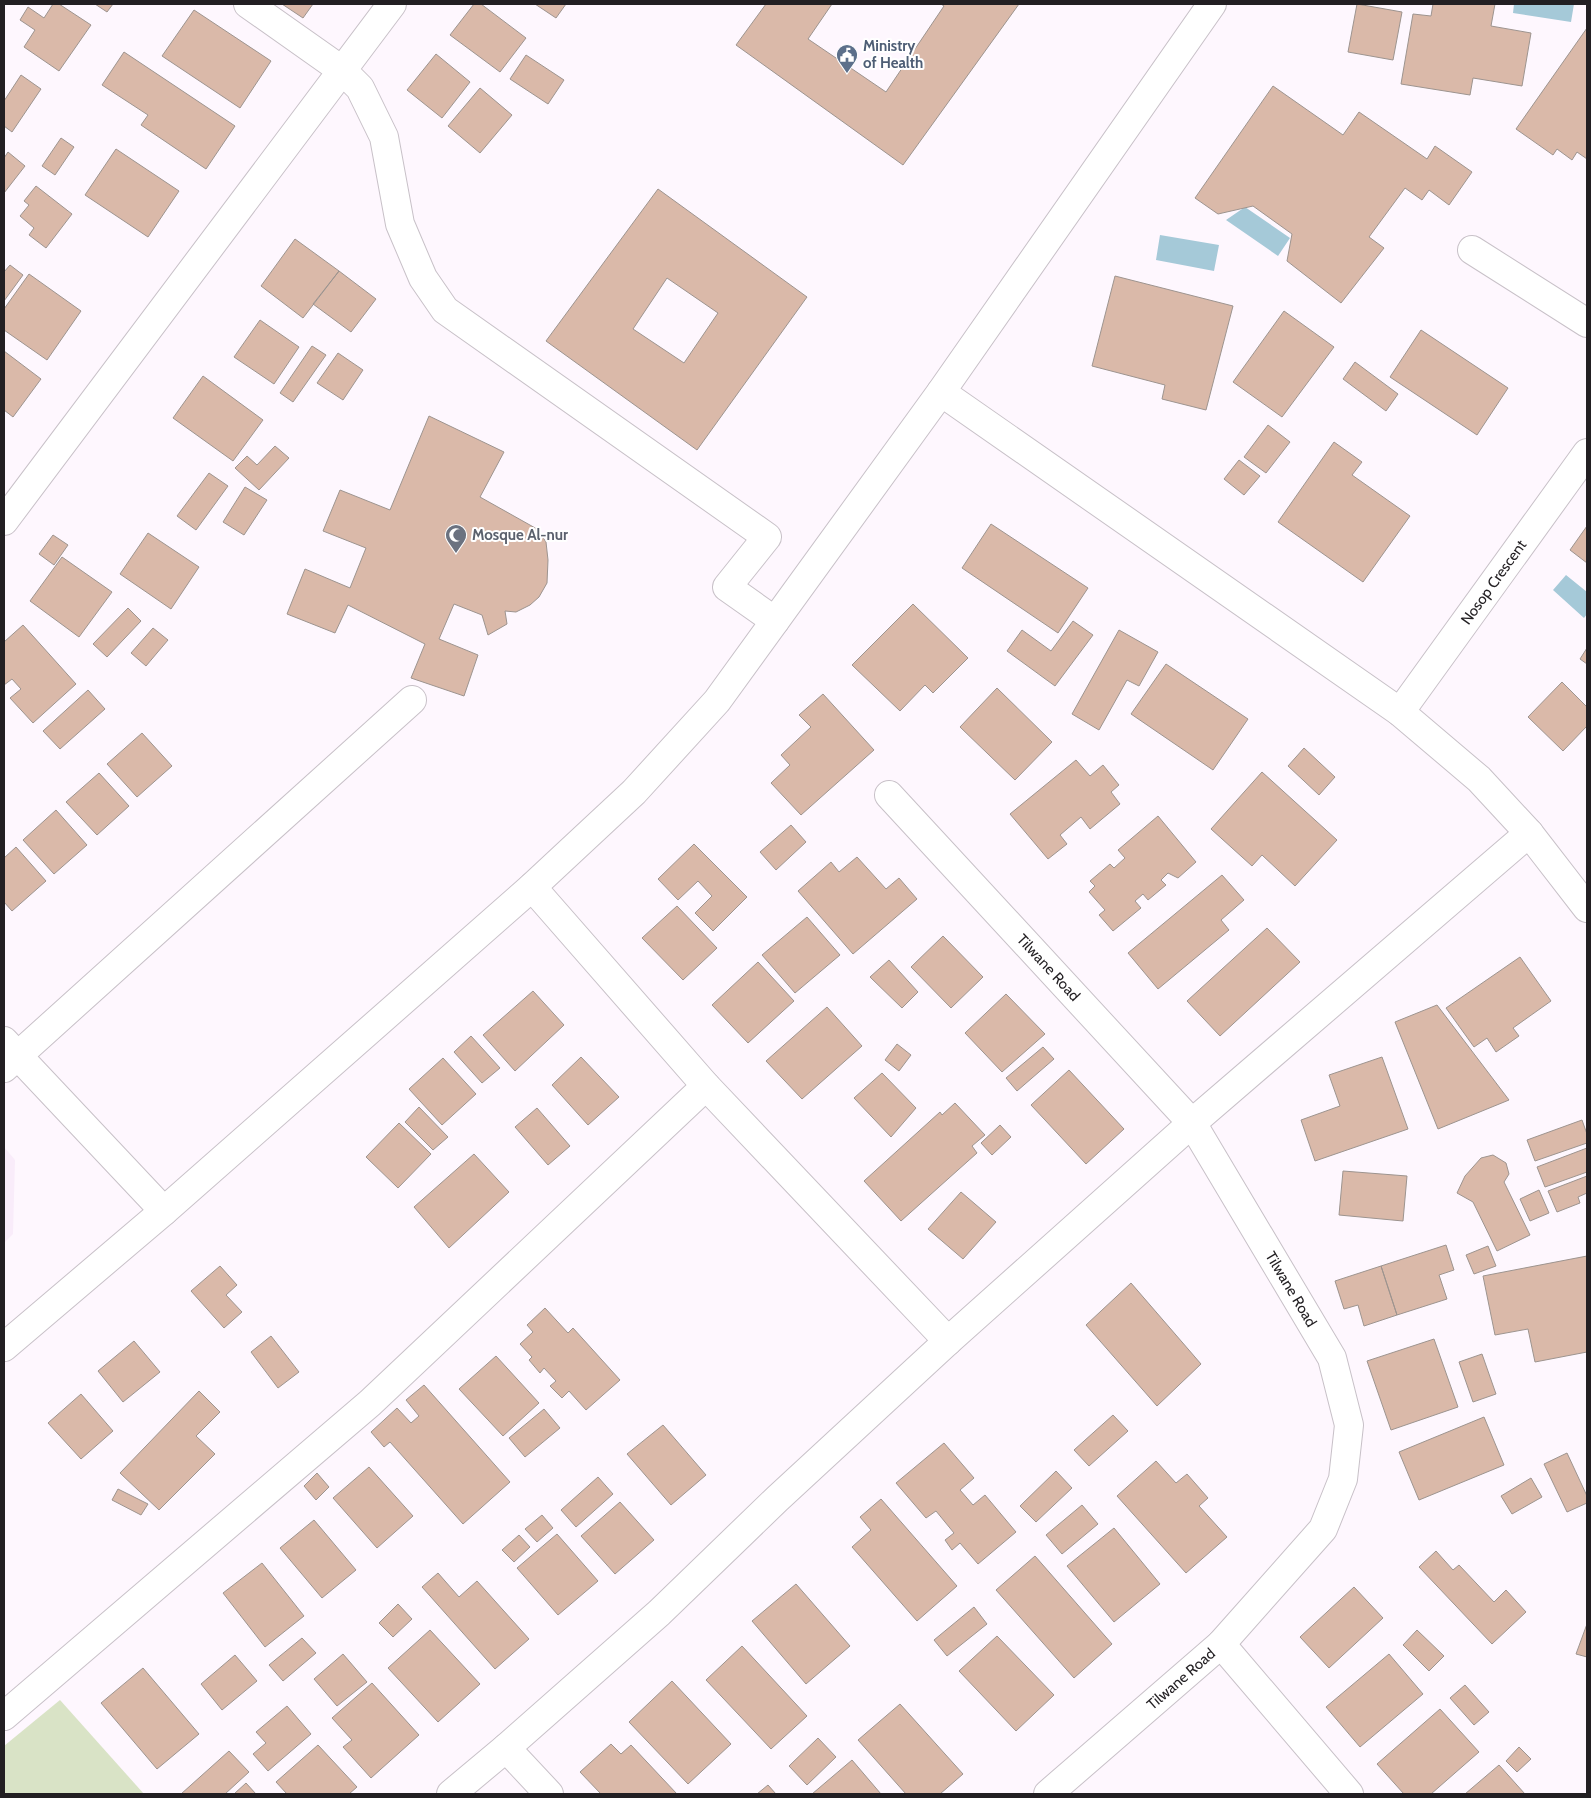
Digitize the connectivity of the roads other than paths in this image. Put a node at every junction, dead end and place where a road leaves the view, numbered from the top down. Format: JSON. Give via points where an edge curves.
{"nodes":[{"id":1,"x":248,"y":4,"type":"edge"},
{"id":2,"x":392,"y":4,"type":"edge"},
{"id":3,"x":1212,"y":4,"type":"edge"},
{"id":4,"x":343,"y":71,"type":"junction"},
{"id":5,"x":1472,"y":250,"type":"dead end"},
{"id":6,"x":1587,"y":323,"type":"edge"},
{"id":7,"x":941,"y":392,"type":"junction"},
{"id":8,"x":1587,"y":453,"type":"edge"},
{"id":9,"x":4,"y":521,"type":"edge"},
{"id":10,"x":775,"y":621,"type":"junction"},
{"id":11,"x":412,"y":700,"type":"dead end"},
{"id":12,"x":1400,"y":712,"type":"junction"},
{"id":13,"x":889,"y":795,"type":"dead end"},
{"id":14,"x":1529,"y":833,"type":"junction"},
{"id":15,"x":532,"y":888,"type":"junction"},
{"id":16,"x":1587,"y":908,"type":"edge"},
{"id":17,"x":8,"y":1055,"type":"edge"},
{"id":18,"x":706,"y":1086,"type":"junction"},
{"id":19,"x":1192,"y":1123,"type":"junction"},
{"id":20,"x":164,"y":1211,"type":"junction"},
{"id":21,"x":948,"y":1341,"type":"junction"},
{"id":22,"x":4,"y":1347,"type":"edge"},
{"id":23,"x":1221,"y":1644,"type":"junction"},
{"id":24,"x":4,"y":1716,"type":"edge"},
{"id":25,"x":506,"y":1748,"type":"junction"},
{"id":26,"x":451,"y":1794,"type":"edge"},
{"id":27,"x":549,"y":1794,"type":"edge"},
{"id":28,"x":1048,"y":1794,"type":"edge"},
{"id":29,"x":1349,"y":1794,"type":"edge"}],
"edges":[{"from":1,"to":4,"type":"street"},
{"from":2,"to":4,"type":"street"},
{"from":3,"to":7,"type":"street"},
{"from":4,"to":9,"type":"street"},
{"from":4,"to":10,"type":"street","via":[[360,88],[384,137],[400,224],[423,278],[445,310],[767,537],[728,587]]},
{"from":5,"to":6,"type":"street"},
{"from":7,"to":10,"type":"street"},
{"from":7,"to":12,"type":"street"},
{"from":8,"to":12,"type":"street","name":"Nosop Crescent"},
{"from":10,"to":15,"type":"street","via":[[717,701],[634,792]]},
{"from":11,"to":17,"type":"street"},
{"from":12,"to":14,"type":"street","via":[[1479,779]]},
{"from":13,"to":19,"type":"street","name":"Tilwane Road"},
{"from":14,"to":16,"type":"street"},
{"from":14,"to":19,"type":"street"},
{"from":15,"to":18,"type":"street"},
{"from":15,"to":20,"type":"street"},
{"from":17,"to":20,"type":"street"},
{"from":18,"to":21,"type":"street"},
{"from":18,"to":24,"type":"street","via":[[370,1403]]},
{"from":19,"to":21,"type":"street"},
{"from":19,"to":23,"type":"street","name":"Tilwane Road","via":[[1332,1358],[1349,1424],[1344,1479],[1323,1530]]},
{"from":20,"to":22,"type":"street"},
{"from":21,"to":25,"type":"street","via":[[658,1613]]},
{"from":23,"to":28,"type":"street","name":"Tilwane Road"},
{"from":23,"to":29,"type":"street"},
{"from":25,"to":26,"type":"street"},
{"from":25,"to":27,"type":"street"}]}
